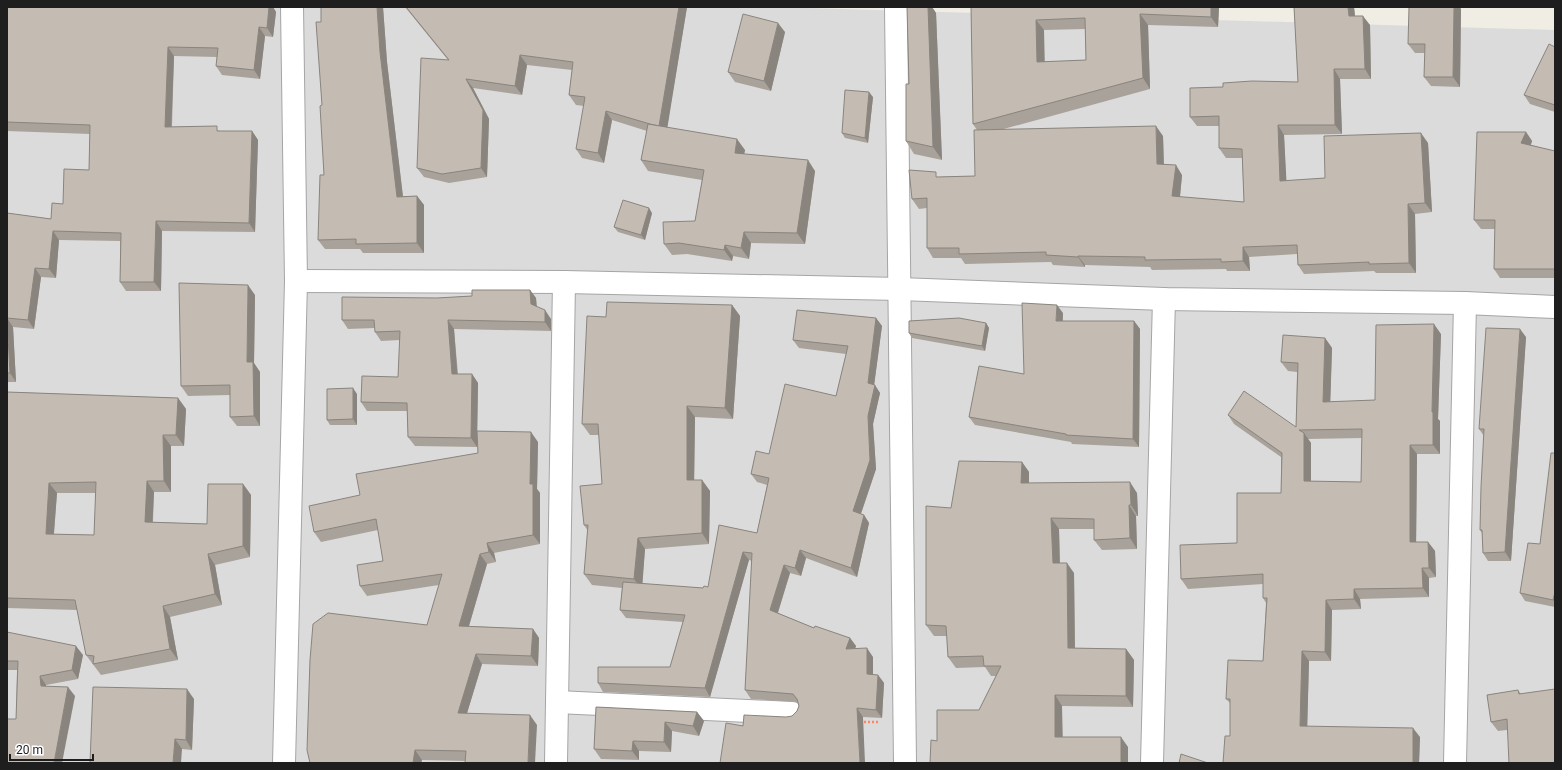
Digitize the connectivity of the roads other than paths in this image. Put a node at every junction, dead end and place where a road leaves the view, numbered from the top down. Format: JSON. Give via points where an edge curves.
{"nodes":[{"id":1,"x":292,"y":7,"type":"edge"},
{"id":2,"x":896,"y":7,"type":"edge"},
{"id":3,"x":296,"y":281,"type":"junction"},
{"id":4,"x":564,"y":282,"type":"junction"},
{"id":5,"x":900,"y":289,"type":"junction"},
{"id":6,"x":1164,"y":299,"type":"junction"},
{"id":7,"x":1464,"y":303,"type":"junction"},
{"id":8,"x":1555,"y":307,"type":"edge"},
{"id":9,"x":557,"y":702,"type":"junction"},
{"id":10,"x":792,"y":712,"type":"dead end"},
{"id":11,"x":284,"y":763,"type":"edge"},
{"id":12,"x":556,"y":763,"type":"edge"},
{"id":13,"x":905,"y":763,"type":"edge"},
{"id":14,"x":1152,"y":763,"type":"edge"},
{"id":15,"x":1455,"y":763,"type":"edge"}],
"edges":[{"from":1,"to":3,"type":"street"},
{"from":2,"to":5,"type":"street"},
{"from":3,"to":4,"type":"street"},
{"from":3,"to":11,"type":"street"},
{"from":4,"to":5,"type":"street"},
{"from":4,"to":9,"type":"street"},
{"from":5,"to":6,"type":"street"},
{"from":5,"to":13,"type":"street"},
{"from":6,"to":7,"type":"street"},
{"from":6,"to":14,"type":"street"},
{"from":7,"to":8,"type":"street"},
{"from":7,"to":15,"type":"street"},
{"from":9,"to":10,"type":"street"},
{"from":9,"to":12,"type":"street"}]}
